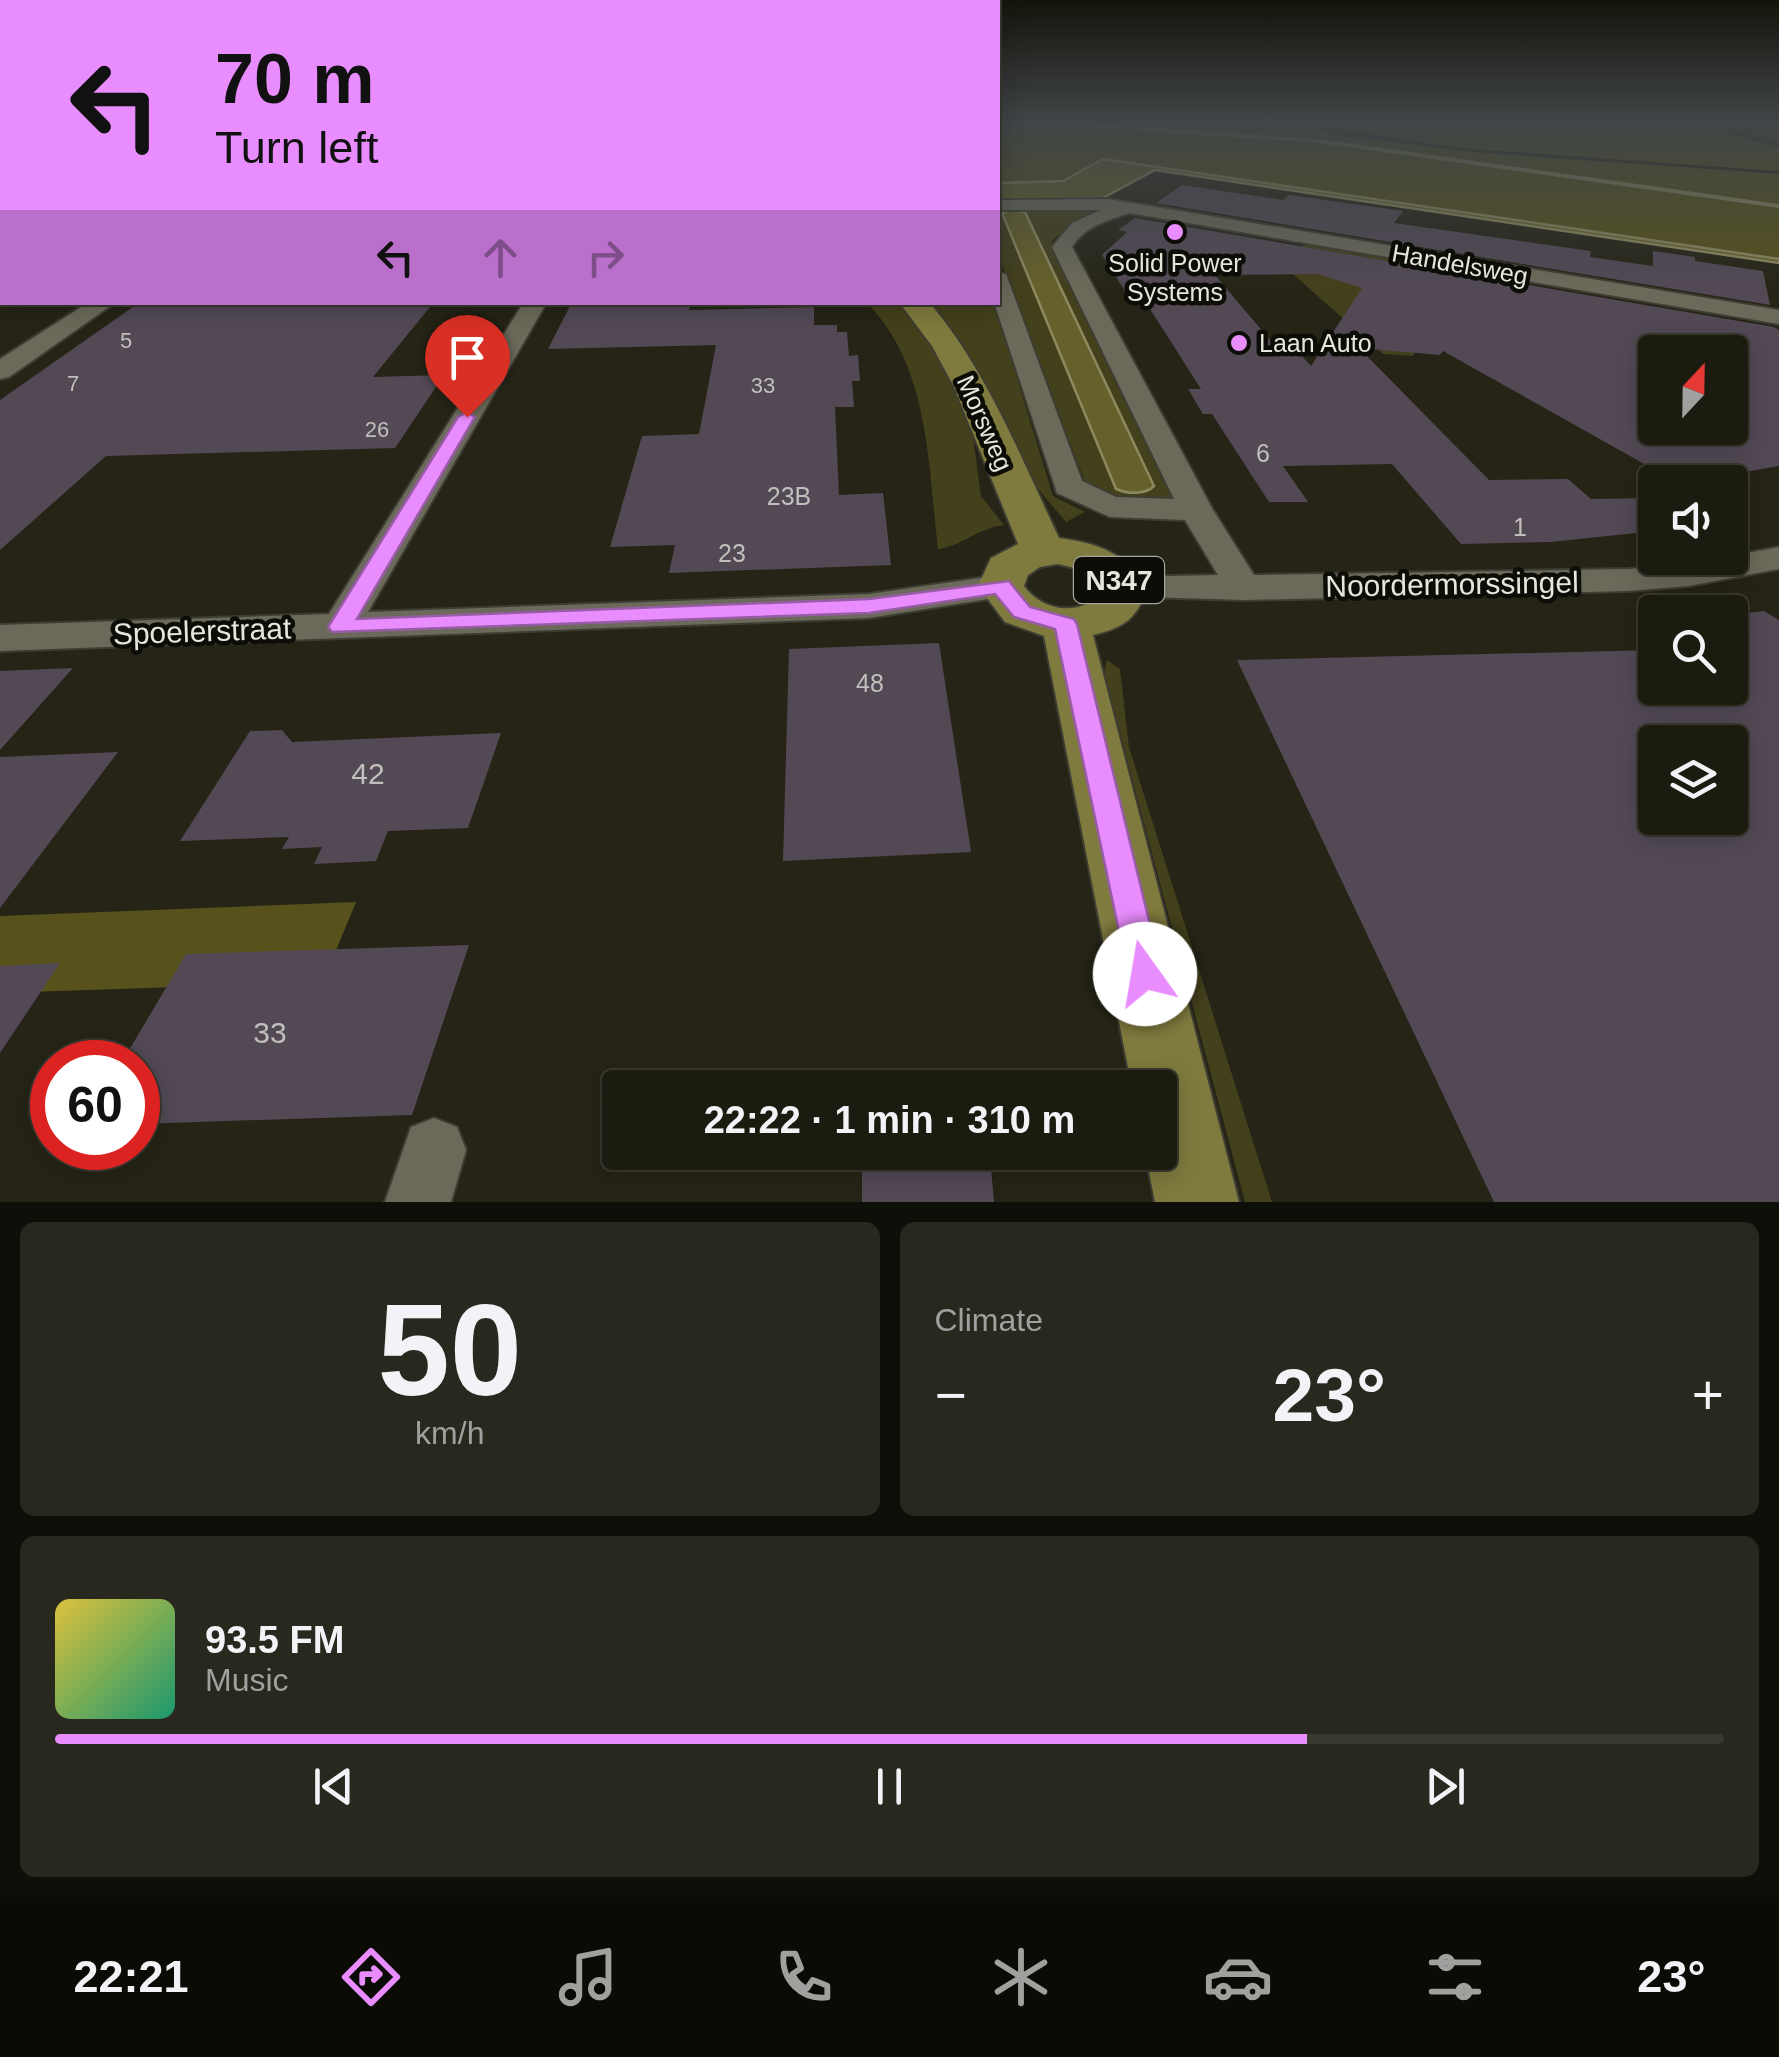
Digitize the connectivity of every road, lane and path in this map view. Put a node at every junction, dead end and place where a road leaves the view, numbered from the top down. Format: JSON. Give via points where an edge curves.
{"nodes":[{"id":1,"x":1000,"y":205,"type":"edge"},
{"id":2,"x":1140,"y":210,"type":"junction"},
{"id":3,"x":1000,"y":285,"type":"edge"},
{"id":4,"x":99,"y":305,"type":"edge"},
{"id":5,"x":534,"y":305,"type":"edge"},
{"id":6,"x":916,"y":305,"type":"edge"},
{"id":7,"x":1779,"y":318,"type":"edge"},
{"id":8,"x":0,"y":371,"type":"edge"},
{"id":9,"x":1196,"y":510,"type":"junction"},
{"id":10,"x":1043,"y":552,"type":"junction"},
{"id":11,"x":1779,"y":558,"type":"edge"},
{"id":12,"x":1001,"y":586,"type":"junction"},
{"id":13,"x":1123,"y":588,"type":"junction"},
{"id":14,"x":1245,"y":589,"type":"junction"},
{"id":15,"x":1066,"y":624,"type":"junction"},
{"id":16,"x":340,"y":627,"type":"junction"},
{"id":17,"x":0,"y":638,"type":"edge"},
{"id":18,"x":1197,"y":1202,"type":"edge"}],
"edges":[{"from":1,"to":2,"type":"street","name":"Handelsweg"},
{"from":2,"to":7,"type":"street","name":"Handelsweg"},
{"from":2,"to":9,"type":"street","name":"Handelsweg","via":[[1106,213],[1062,244]]},
{"from":3,"to":9,"type":"street","via":[[1068,486],[1110,507]]},
{"from":4,"to":8,"type":"street"},
{"from":5,"to":16,"type":"street"},
{"from":6,"to":10,"type":"main road","name":"Morsweg","number":"N347","via":[[972,387]]},
{"from":9,"to":14,"type":"street","name":"Handelsweg"},
{"from":10,"to":12,"type":"main road","number":"N347","via":[[1016,560]]},
{"from":10,"to":13,"type":"main road","number":"N347","via":[[1100,562]]},
{"from":11,"to":14,"type":"street","name":"Noordermorssingel","via":[[1628,580]]},
{"from":12,"to":15,"type":"main road","number":"N347","via":[[1022,612]]},
{"from":12,"to":16,"type":"street","name":"Spoelerstraat","via":[[869,606]]},
{"from":13,"to":14,"type":"street","name":"Noordermorssingel"},
{"from":13,"to":15,"type":"main road","number":"N347","via":[[1110,614]]},
{"from":15,"to":18,"type":"main road","number":"N347"},
{"from":16,"to":17,"type":"street","name":"Spoelerstraat"}]}
